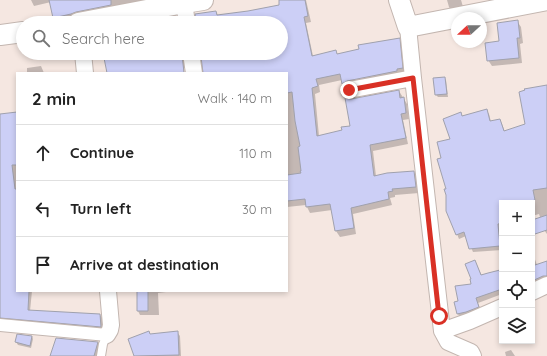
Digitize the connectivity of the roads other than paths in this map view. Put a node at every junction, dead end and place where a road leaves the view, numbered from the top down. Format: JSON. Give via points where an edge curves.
{"nodes":[{"id":1,"x":399,"y":0,"type":"edge"},
{"id":2,"x":547,"y":0,"type":"edge"},
{"id":3,"x":193,"y":1,"type":"edge"},
{"id":4,"x":115,"y":16,"type":"edge"},
{"id":5,"x":189,"y":16,"type":"edge"},
{"id":6,"x":408,"y":27,"type":"junction"},
{"id":7,"x":16,"y":33,"type":"edge"},
{"id":8,"x":0,"y":35,"type":"edge"},
{"id":9,"x":84,"y":60,"type":"edge"},
{"id":10,"x":192,"y":60,"type":"edge"},
{"id":11,"x":85,"y":72,"type":"edge"},
{"id":12,"x":194,"y":72,"type":"edge"},
{"id":13,"x":413,"y":78,"type":"junction"},
{"id":14,"x":349,"y":90,"type":"dead end"},
{"id":15,"x":547,"y":285,"type":"edge"},
{"id":16,"x":535,"y":291,"type":"edge"},
{"id":17,"x":108,"y":292,"type":"edge"},
{"id":18,"x":499,"y":307,"type":"edge"},
{"id":19,"x":0,"y":325,"type":"edge"},
{"id":20,"x":107,"y":335,"type":"junction"},
{"id":21,"x":445,"y":337,"type":"junction"},
{"id":22,"x":101,"y":356,"type":"edge"},
{"id":23,"x":473,"y":356,"type":"edge"}],
"edges":[{"from":1,"to":6,"type":"street"},
{"from":2,"to":6,"type":"street"},
{"from":3,"to":4,"type":"street"},
{"from":3,"to":5,"type":"street"},
{"from":6,"to":13,"type":"street"},
{"from":7,"to":8,"type":"street"},
{"from":9,"to":11,"type":"street"},
{"from":10,"to":12,"type":"street"},
{"from":13,"to":14,"type":"street"},
{"from":13,"to":21,"type":"street"},
{"from":15,"to":16,"type":"street"},
{"from":17,"to":20,"type":"street","via":[[111,325]]},
{"from":18,"to":21,"type":"street","via":[[470,321]]},
{"from":19,"to":20,"type":"street"},
{"from":20,"to":22,"type":"lane"},
{"from":21,"to":23,"type":"street","via":[[471,352]]}]}
